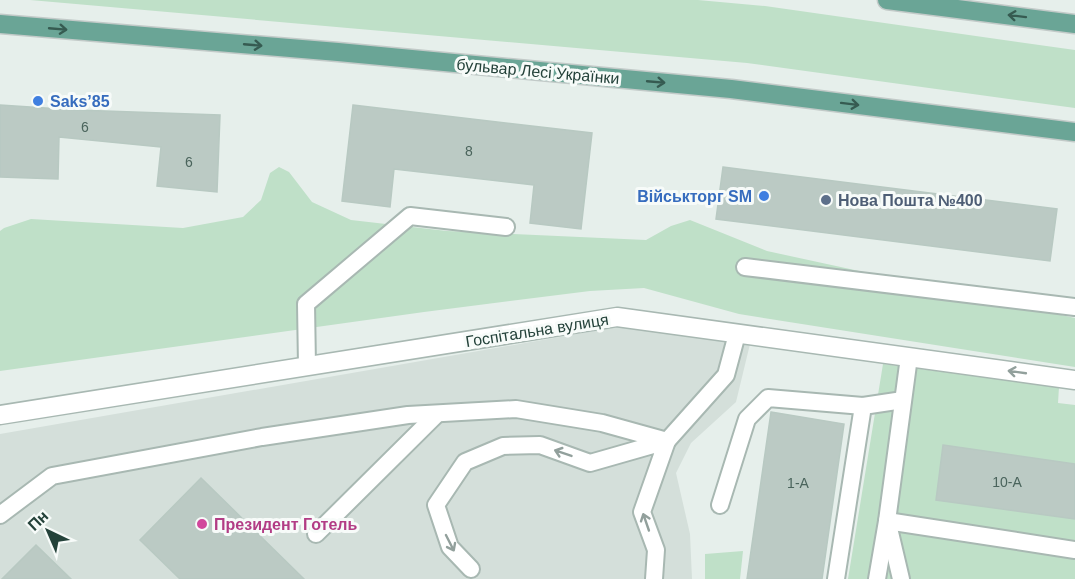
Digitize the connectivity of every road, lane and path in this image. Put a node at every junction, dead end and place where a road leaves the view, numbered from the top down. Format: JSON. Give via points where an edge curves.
{"nodes":[{"id":1,"x":886,"y":0,"type":"edge"},
{"id":2,"x":0,"y":24,"type":"edge"},
{"id":3,"x":1075,"y":24,"type":"edge"},
{"id":4,"x":1075,"y":132,"type":"edge"},
{"id":5,"x":506,"y":227,"type":"dead end"},
{"id":6,"x":745,"y":267,"type":"dead end"},
{"id":7,"x":1075,"y":307,"type":"edge"},
{"id":8,"x":737,"y":334,"type":"junction"},
{"id":9,"x":909,"y":357,"type":"junction"},
{"id":10,"x":307,"y":366,"type":"junction"},
{"id":11,"x":1075,"y":380,"type":"edge"},
{"id":12,"x":903,"y":400,"type":"junction"},
{"id":13,"x":863,"y":406,"type":"junction"},
{"id":14,"x":437,"y":414,"type":"junction"},
{"id":15,"x":0,"y":415,"type":"edge"},
{"id":16,"x":667,"y":441,"type":"junction"},
{"id":17,"x":720,"y":505,"type":"dead end"},
{"id":18,"x":0,"y":515,"type":"edge"},
{"id":19,"x":887,"y":521,"type":"junction"},
{"id":20,"x":316,"y":534,"type":"dead end"},
{"id":21,"x":1075,"y":549,"type":"edge"},
{"id":22,"x":471,"y":569,"type":"dead end"},
{"id":23,"x":654,"y":579,"type":"edge"},
{"id":24,"x":836,"y":579,"type":"edge"},
{"id":25,"x":877,"y":579,"type":"edge"},
{"id":26,"x":901,"y":579,"type":"edge"}],
"edges":[{"from":3,"to":1,"type":"main road","one_way":true},
{"from":2,"to":4,"type":"main road","name":"бульвар Лесі Українки","one_way":true,"via":[[731,89]]},
{"from":5,"to":10,"type":"lane","via":[[410,216],[306,304]]},
{"from":6,"to":7,"type":"lane"},
{"from":8,"to":9,"type":"street","name":"Госпітальна вулиця"},
{"from":8,"to":10,"type":"street","name":"Госпітальна вулиця","via":[[617,317]]},
{"from":8,"to":16,"type":"lane","via":[[726,375]]},
{"from":11,"to":9,"type":"street","name":"Госпітальна вулиця","one_way":true},
{"from":9,"to":12,"type":"lane"},
{"from":10,"to":15,"type":"street","name":"Госпітальна вулиця"},
{"from":12,"to":13,"type":"lane"},
{"from":12,"to":19,"type":"lane"},
{"from":13,"to":17,"type":"lane","via":[[768,398],[747,419]]},
{"from":13,"to":24,"type":"lane"},
{"from":14,"to":16,"type":"lane","via":[[516,410],[602,423]]},
{"from":14,"to":18,"type":"lane","via":[[262,437],[52,476]]},
{"from":14,"to":20,"type":"lane"},
{"from":16,"to":22,"type":"lane","one_way":true,"via":[[590,463],[540,445],[503,446],[465,462],[436,505],[450,547]]},
{"from":23,"to":16,"type":"lane","one_way":true,"via":[[656,550],[642,512]]},
{"from":19,"to":21,"type":"lane"},
{"from":19,"to":25,"type":"lane"},
{"from":19,"to":26,"type":"lane"}]}
